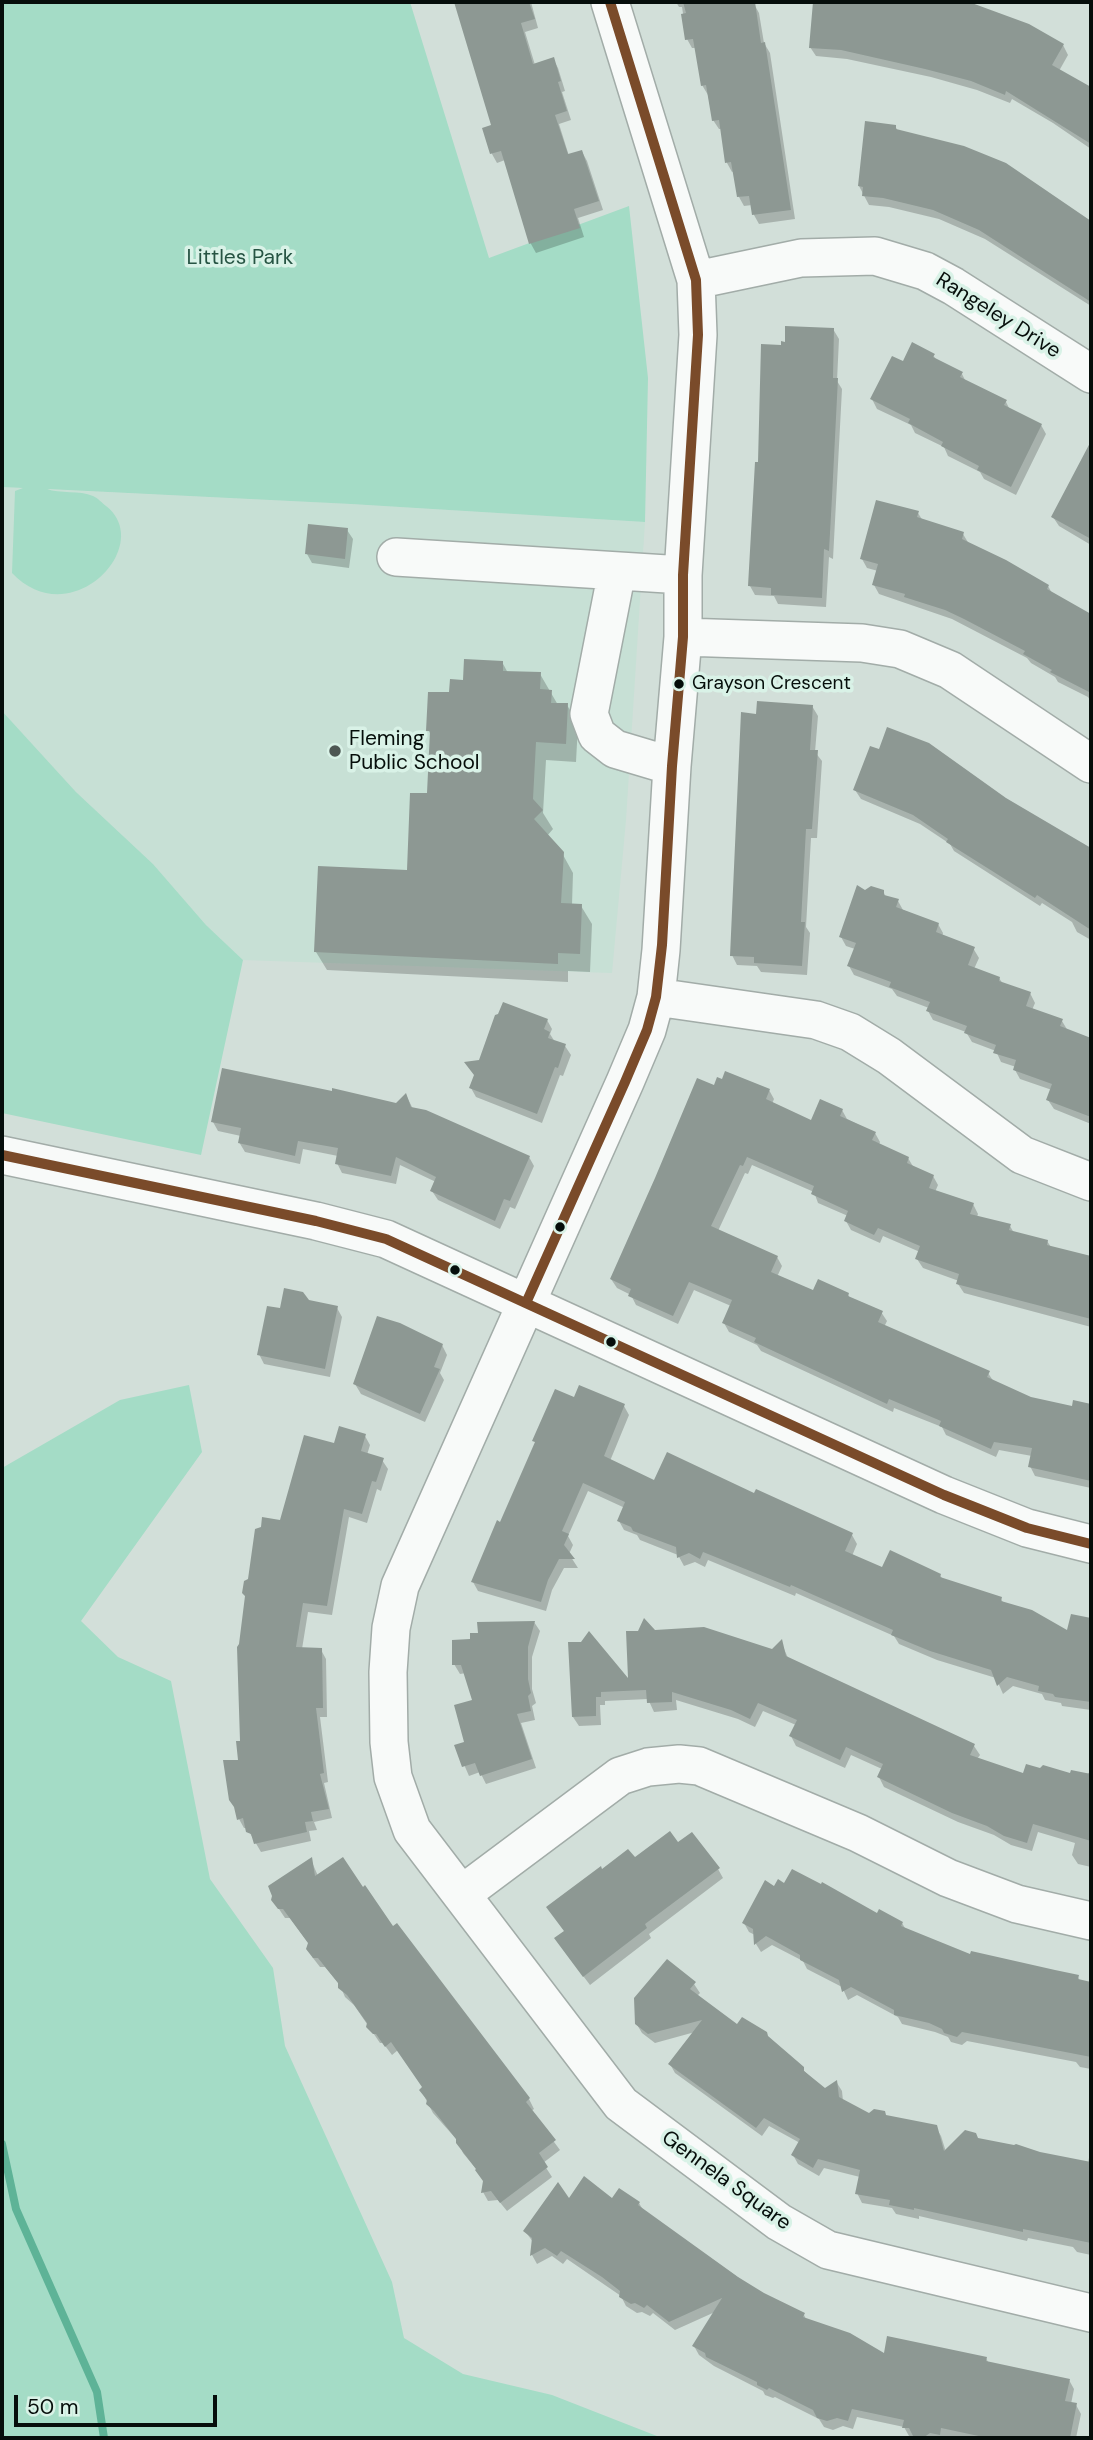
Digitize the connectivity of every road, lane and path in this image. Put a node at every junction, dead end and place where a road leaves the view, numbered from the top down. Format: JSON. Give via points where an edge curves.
{"nodes":[{"id":1,"x":610,"y":2,"type":"edge"},
{"id":2,"x":696,"y":280,"type":"junction"},
{"id":3,"x":1091,"y":374,"type":"edge"},
{"id":4,"x":396,"y":557,"type":"dead end"},
{"id":5,"x":617,"y":571,"type":"junction"},
{"id":6,"x":683,"y":575,"type":"junction"},
{"id":7,"x":683,"y":637,"type":"junction"},
{"id":8,"x":1091,"y":764,"type":"edge"},
{"id":9,"x":672,"y":766,"type":"junction"},
{"id":10,"x":656,"y":997,"type":"junction"},
{"id":11,"x":2,"y":1155,"type":"edge"},
{"id":12,"x":1091,"y":1182,"type":"edge"},
{"id":13,"x":526,"y":1303,"type":"junction"},
{"id":14,"x":1091,"y":1544,"type":"edge"},
{"id":15,"x":462,"y":1894,"type":"junction"},
{"id":16,"x":1091,"y":1921,"type":"edge"},
{"id":17,"x":1091,"y":2314,"type":"edge"}],
"edges":[{"from":1,"to":2,"type":"street","name":"Gennela Square"},
{"from":2,"to":3,"type":"street","name":"Rangeley Drive","via":[[801,258],[875,256],[925,271],[953,286]]},
{"from":2,"to":6,"type":"street","name":"Gennela Square","via":[[698,335]]},
{"from":4,"to":5,"type":"street"},
{"from":5,"to":6,"type":"street"},
{"from":5,"to":9,"type":"street","via":[[589,714],[597,735],[615,749]]},
{"from":6,"to":7,"type":"street","name":"Gennela Square"},
{"from":7,"to":8,"type":"street","via":[[862,643],[900,649],[950,670]]},
{"from":7,"to":9,"type":"street","name":"Gennela Square"},
{"from":9,"to":10,"type":"street","name":"Gennela Square"},
{"from":10,"to":12,"type":"street","via":[[817,1020],[849,1032],[889,1056],[1022,1155]]},
{"from":10,"to":13,"type":"street","name":"Gennela Square","via":[[625,1082]]},
{"from":11,"to":13,"type":"street","via":[[386,1239]]},
{"from":13,"to":14,"type":"street","via":[[981,1511]]},
{"from":13,"to":15,"type":"street","name":"Gennela Square","via":[[400,1586],[391,1628],[387,1672],[393,1777],[412,1830]]},
{"from":15,"to":16,"type":"street","via":[[620,1776],[648,1767],[679,1765],[699,1766],[733,1779],[1006,1900]]},
{"from":15,"to":17,"type":"street","name":"Gennela Square","via":[[621,2104],[779,2222],[828,2250]]}]}
